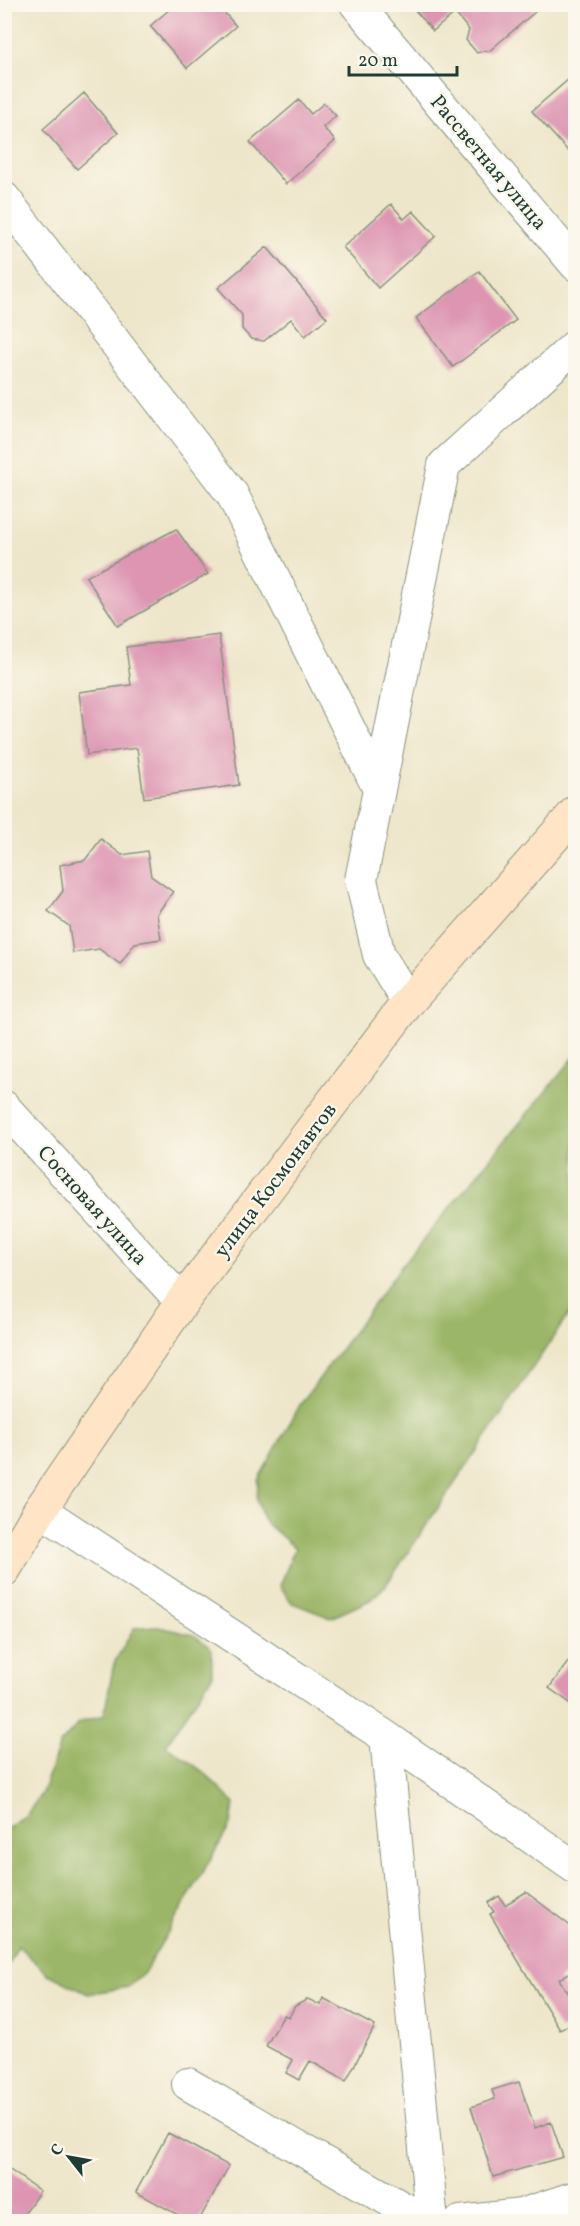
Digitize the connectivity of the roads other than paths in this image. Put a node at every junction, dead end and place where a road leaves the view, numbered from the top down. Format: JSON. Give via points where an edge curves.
{"nodes":[{"id":1,"x":356,"y":4,"type":"edge"},
{"id":2,"x":4,"y":198,"type":"edge"},
{"id":3,"x":576,"y":265,"type":"edge"},
{"id":4,"x":576,"y":345,"type":"edge"},
{"id":5,"x":379,"y":789,"type":"junction"},
{"id":6,"x":576,"y":812,"type":"edge"},
{"id":7,"x":408,"y":1002,"type":"junction"},
{"id":8,"x":4,"y":1107,"type":"edge"},
{"id":9,"x":182,"y":1302,"type":"junction"},
{"id":10,"x":40,"y":1510,"type":"junction"},
{"id":11,"x":4,"y":1570,"type":"edge"},
{"id":12,"x":386,"y":1737,"type":"junction"},
{"id":13,"x":576,"y":1868,"type":"edge"},
{"id":14,"x":188,"y":2084,"type":"dead end"},
{"id":15,"x":576,"y":2196,"type":"edge"},
{"id":16,"x":427,"y":2222,"type":"edge"},
{"id":17,"x":432,"y":2222,"type":"edge"},
{"id":18,"x":460,"y":2222,"type":"edge"}],
"edges":[{"from":1,"to":3,"type":"street","name":"Рассветная улица"},
{"from":2,"to":5,"type":"street","via":[[232,494]]},
{"from":4,"to":5,"type":"street","via":[[444,465]]},
{"from":5,"to":7,"type":"street","via":[[361,880],[379,955]]},
{"from":6,"to":7,"type":"main road","name":"улица Космонавтов"},
{"from":7,"to":9,"type":"main road","name":"улица Космонавтов"},
{"from":8,"to":9,"type":"street","name":"Сосновая улица"},
{"from":9,"to":10,"type":"main road","name":"улица Космонавтов"},
{"from":10,"to":11,"type":"main road","name":"улица Космонавтов"},
{"from":10,"to":12,"type":"street"},
{"from":12,"to":13,"type":"street"},
{"from":12,"to":17,"type":"street"},
{"from":14,"to":16,"type":"street"},
{"from":15,"to":18,"type":"street","via":[[520,2215]]}]}
